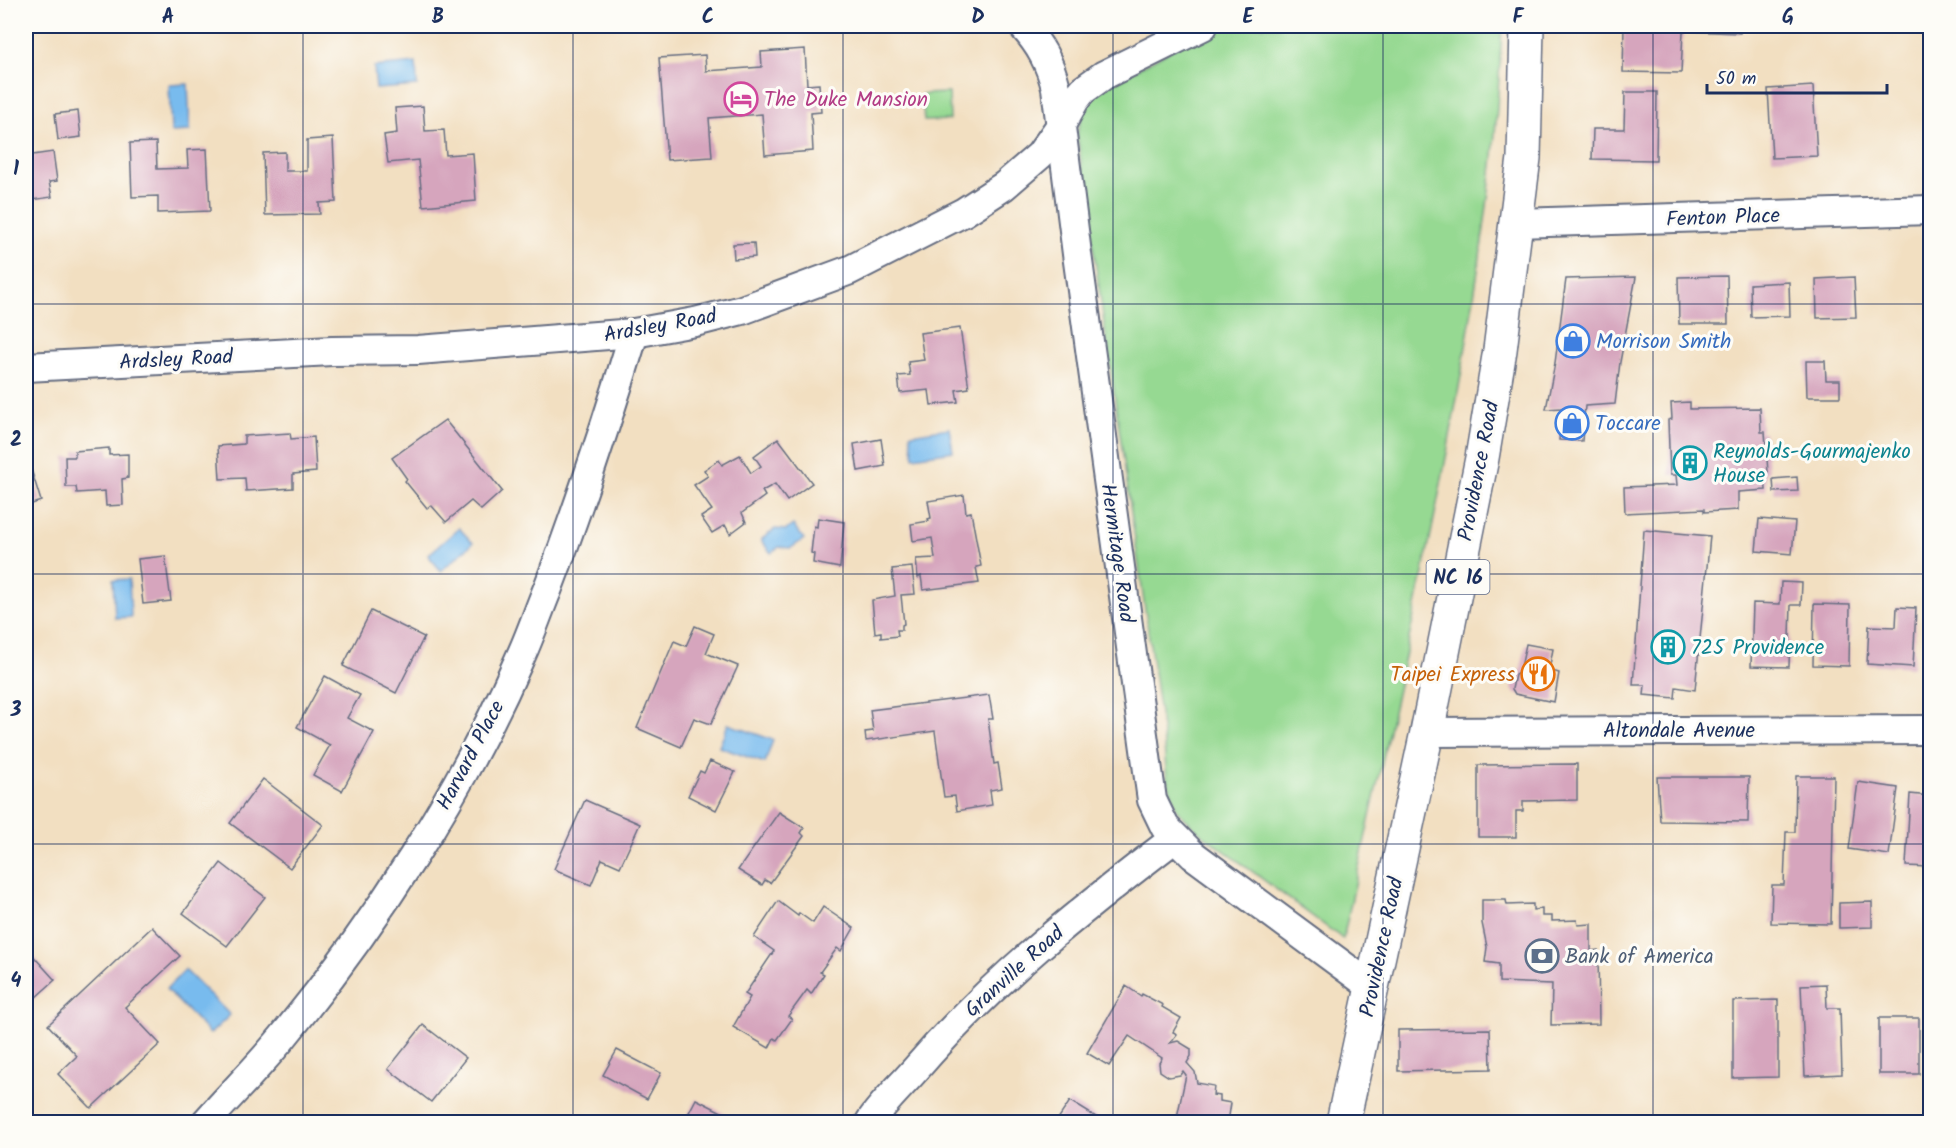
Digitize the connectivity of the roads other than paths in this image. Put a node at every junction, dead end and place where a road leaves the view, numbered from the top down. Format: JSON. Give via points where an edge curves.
{"nodes":[{"id":1,"x":1023,"y":26,"type":"edge"},
{"id":2,"x":1203,"y":26,"type":"edge"},
{"id":3,"x":1527,"y":26,"type":"edge"},
{"id":4,"x":1061,"y":125,"type":"junction"},
{"id":5,"x":1930,"y":210,"type":"edge"},
{"id":6,"x":1516,"y":223,"type":"junction"},
{"id":7,"x":634,"y":333,"type":"junction"},
{"id":8,"x":26,"y":367,"type":"edge"},
{"id":9,"x":1930,"y":730,"type":"edge"},
{"id":10,"x":1427,"y":732,"type":"junction"},
{"id":11,"x":1174,"y":838,"type":"junction"},
{"id":12,"x":1372,"y":987,"type":"junction"},
{"id":13,"x":206,"y":1122,"type":"edge"},
{"id":14,"x":870,"y":1122,"type":"edge"},
{"id":15,"x":1343,"y":1122,"type":"edge"}],
"edges":[{"from":1,"to":4,"type":"street","name":"Hermitage Road","via":[[1051,66]]},
{"from":2,"to":4,"type":"street","name":"Ardsley Road","via":[[1104,75],[1083,90]]},
{"from":3,"to":6,"type":"main road","name":"Providence Road","number":"NC 16","via":[[1524,158]]},
{"from":4,"to":7,"type":"street","name":"Ardsley Road","via":[[1040,155],[1004,186],[964,212],[850,270],[742,310]]},
{"from":4,"to":11,"type":"street","name":"Hermitage Road","via":[[1152,800]]},
{"from":5,"to":6,"type":"street","name":"Fenton Place"},
{"from":6,"to":10,"type":"main road","name":"Providence Road","number":"NC 16","via":[[1484,447]]},
{"from":7,"to":8,"type":"street","name":"Ardsley Road","via":[[418,350]]},
{"from":7,"to":13,"type":"street","name":"Harvard Place","via":[[578,508],[520,660],[472,756],[406,867],[334,972]]},
{"from":9,"to":10,"type":"street","name":"Altondale Avenue"},
{"from":10,"to":12,"type":"main road","name":"Providence Road","number":"NC 16"},
{"from":11,"to":12,"type":"street","name":"Hermitage Road"},
{"from":11,"to":14,"type":"street","name":"Granville Road","via":[[1005,975],[950,1029]]},
{"from":12,"to":15,"type":"main road","name":"Providence Road","number":"NC 16"}]}
